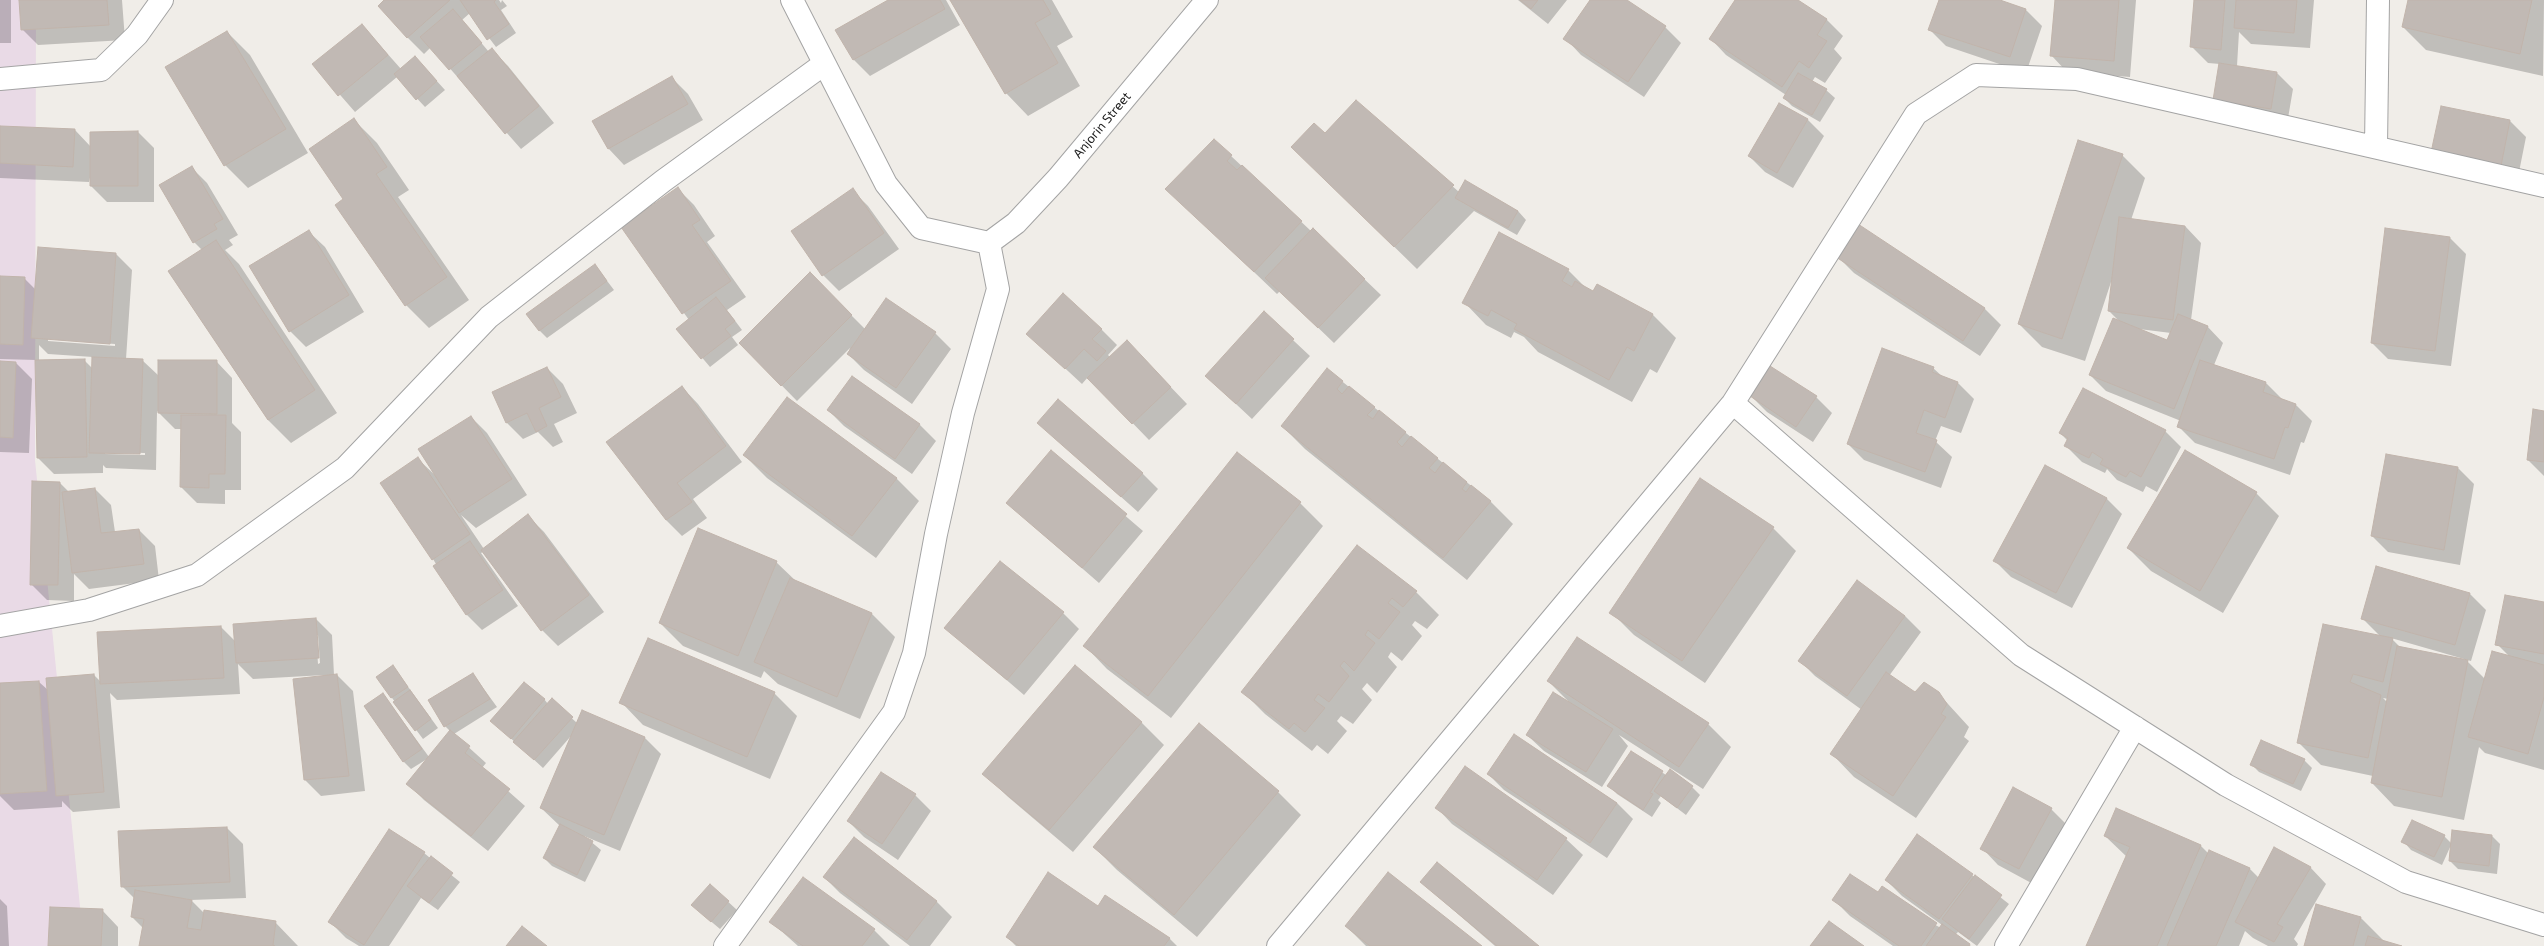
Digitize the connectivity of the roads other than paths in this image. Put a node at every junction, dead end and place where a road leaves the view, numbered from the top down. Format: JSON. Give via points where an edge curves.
{"nodes":[{"id":1,"x":162,"y":0,"type":"edge"},
{"id":2,"x":792,"y":0,"type":"edge"},
{"id":3,"x":1207,"y":0,"type":"edge"},
{"id":4,"x":2378,"y":0,"type":"edge"},
{"id":5,"x":824,"y":64,"type":"junction"},
{"id":6,"x":0,"y":79,"type":"edge"},
{"id":7,"x":2376,"y":147,"type":"junction"},
{"id":8,"x":2544,"y":186,"type":"edge"},
{"id":9,"x":990,"y":243,"type":"junction"},
{"id":10,"x":1733,"y":402,"type":"junction"},
{"id":11,"x":0,"y":626,"type":"edge"},
{"id":12,"x":2135,"y":727,"type":"junction"},
{"id":13,"x":2544,"y":925,"type":"edge"},
{"id":14,"x":725,"y":946,"type":"edge"},
{"id":15,"x":1278,"y":946,"type":"edge"},
{"id":16,"x":2006,"y":946,"type":"edge"}],
"edges":[{"from":1,"to":6,"type":"street","via":[[137,35],[101,70]]},
{"from":2,"to":5,"type":"street"},
{"from":3,"to":9,"type":"street","name":"Anjorin Street","via":[[1058,178],[1016,223]]},
{"from":4,"to":7,"type":"street"},
{"from":5,"to":9,"type":"street","via":[[886,184],[921,228]]},
{"from":5,"to":11,"type":"street","via":[[663,181],[489,317],[345,468],[197,575],[89,610]]},
{"from":7,"to":8,"type":"street"},
{"from":7,"to":10,"type":"street","via":[[2077,79],[1976,75],[1916,114]]},
{"from":9,"to":14,"type":"street","via":[[998,289],[962,413],[914,653],[894,712]]},
{"from":10,"to":12,"type":"street","via":[[2021,655]]},
{"from":10,"to":15,"type":"street"},
{"from":12,"to":13,"type":"street","via":[[2226,785],[2406,882]]},
{"from":12,"to":16,"type":"street"}]}
